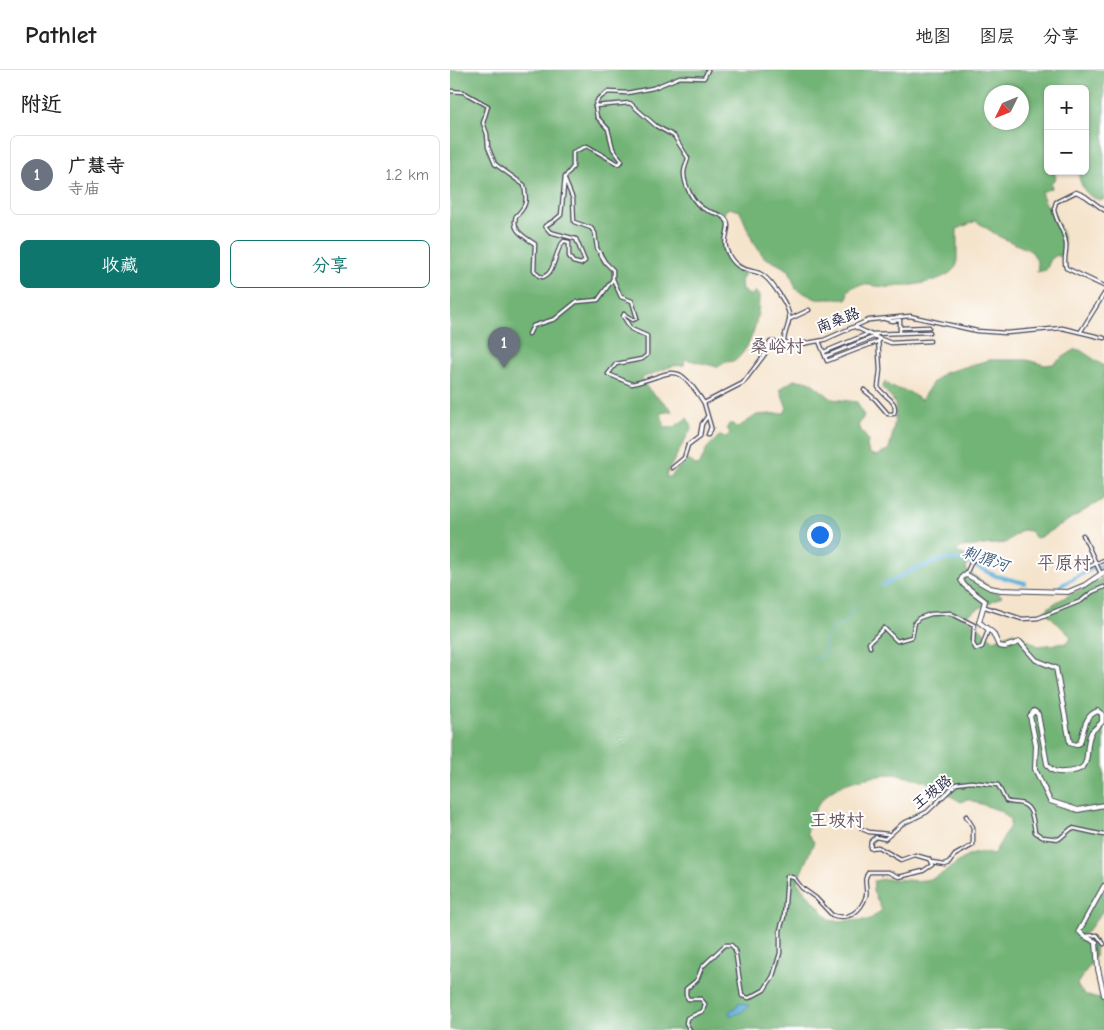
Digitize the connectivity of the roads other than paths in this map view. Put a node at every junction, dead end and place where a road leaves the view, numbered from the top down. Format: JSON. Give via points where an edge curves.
{"nodes":[{"id":1,"x":708,"y":70,"type":"edge"},
{"id":2,"x":450,"y":91,"type":"edge"},
{"id":3,"x":594,"y":106,"type":"junction"},
{"id":4,"x":565,"y":180,"type":"junction"},
{"id":5,"x":1104,"y":210,"type":"edge"},
{"id":6,"x":613,"y":279,"type":"junction"},
{"id":7,"x":1104,"y":286,"type":"edge"},
{"id":8,"x":1104,"y":294,"type":"edge"},
{"id":9,"x":809,"y":310,"type":"dead end"},
{"id":10,"x":883,"y":319,"type":"junction"},
{"id":11,"x":790,"y":320,"type":"junction"},
{"id":12,"x":856,"y":327,"type":"junction"},
{"id":13,"x":929,"y":327,"type":"dead end"},
{"id":14,"x":900,"y":328,"type":"junction"},
{"id":15,"x":1081,"y":331,"type":"junction"},
{"id":16,"x":900,"y":332,"type":"junction"},
{"id":17,"x":930,"y":332,"type":"dead end"},
{"id":18,"x":529,"y":334,"type":"dead end"},
{"id":19,"x":875,"y":336,"type":"junction"},
{"id":20,"x":1104,"y":338,"type":"edge"},
{"id":21,"x":819,"y":341,"type":"junction"},
{"id":22,"x":930,"y":341,"type":"dead end"},
{"id":23,"x":784,"y":342,"type":"junction"},
{"id":24,"x":824,"y":352,"type":"junction"},
{"id":25,"x":826,"y":356,"type":"junction"},
{"id":26,"x":864,"y":390,"type":"dead end"},
{"id":27,"x":704,"y":403,"type":"junction"},
{"id":28,"x":707,"y":417,"type":"junction"},
{"id":29,"x":708,"y":435,"type":"dead end"},
{"id":30,"x":672,"y":468,"type":"dead end"},
{"id":31,"x":1083,"y":535,"type":"dead end"},
{"id":32,"x":985,"y":560,"type":"dead end"},
{"id":33,"x":1104,"y":560,"type":"edge"},
{"id":34,"x":1096,"y":564,"type":"junction"},
{"id":35,"x":1086,"y":568,"type":"dead end"},
{"id":36,"x":1101,"y":572,"type":"edge"},
{"id":37,"x":966,"y":574,"type":"dead end"},
{"id":38,"x":1104,"y":587,"type":"edge"},
{"id":39,"x":985,"y":607,"type":"junction"},
{"id":40,"x":988,"y":630,"type":"junction"},
{"id":41,"x":870,"y":647,"type":"dead end"},
{"id":42,"x":1104,"y":805,"type":"edge"},
{"id":43,"x":966,"y":816,"type":"dead end"},
{"id":44,"x":862,"y":829,"type":"dead end"},
{"id":45,"x":889,"y":834,"type":"junction"},
{"id":46,"x":1104,"y":835,"type":"edge"},
{"id":47,"x":931,"y":862,"type":"junction"},
{"id":48,"x":1104,"y":886,"type":"edge"},
{"id":49,"x":1084,"y":936,"type":"junction"},
{"id":50,"x":1104,"y":944,"type":"edge"},
{"id":51,"x":1104,"y":975,"type":"edge"},
{"id":52,"x":1099,"y":976,"type":"junction"},
{"id":53,"x":1103,"y":993,"type":"edge"},
{"id":54,"x":690,"y":1030,"type":"edge"}],
"edges":[{"from":1,"to":3,"type":"street","via":[[700,80],[684,76],[640,91],[608,92]]},
{"from":2,"to":4,"type":"street","via":[[463,92],[488,106],[483,122],[488,147],[495,164],[524,185],[525,205],[516,216],[515,225],[521,235],[536,244],[534,270],[544,278],[550,273],[558,249],[564,242],[569,242],[573,262],[581,264],[585,261],[576,239],[546,229],[546,224],[561,214]]},
{"from":3,"to":4,"type":"street","via":[[597,117],[611,136],[613,149],[622,161],[618,164],[593,148],[580,147],[573,152],[573,167]]},
{"from":3,"to":11,"type":"street","via":[[630,103],[656,126],[674,136],[688,158],[684,174],[690,194],[703,209],[717,213],[728,222],[724,244],[730,258],[737,266],[766,278],[785,301]]},
{"from":4,"to":6,"type":"street","via":[[573,199],[574,222],[591,228],[595,233],[597,248],[613,270]]},
{"from":5,"to":7,"type":"street","via":[[1076,192],[1056,202],[1054,209],[1065,241],[1063,260],[1066,268]]},
{"from":6,"to":18,"type":"street","via":[[598,300],[576,302],[555,319],[533,326]]},
{"from":6,"to":27,"type":"street","via":[[621,297],[632,301],[638,318],[633,320],[623,316],[631,329],[646,336],[647,355],[616,364],[608,374],[632,384],[661,374],[681,374]]},
{"from":8,"to":15,"type":"street"},
{"from":9,"to":11,"type":"street"},
{"from":10,"to":12,"type":"street","name":"南桑路","via":[[869,320]]},
{"from":10,"to":14,"type":"street","via":[[900,320]]},
{"from":10,"to":15,"type":"street","name":"南桑路","via":[[914,316],[965,329],[999,332],[1062,328]]},
{"from":11,"to":23,"type":"street"},
{"from":12,"to":19,"type":"street"},
{"from":12,"to":21,"type":"street","name":"南桑路"},
{"from":13,"to":14,"type":"street"},
{"from":14,"to":16,"type":"street"},
{"from":15,"to":20,"type":"street","name":"南桑路"},
{"from":16,"to":17,"type":"street"},
{"from":16,"to":19,"type":"street"},
{"from":19,"to":22,"type":"street","via":[[891,342]]},
{"from":19,"to":24,"type":"street"},
{"from":19,"to":25,"type":"street"},
{"from":19,"to":25,"type":"street","via":[[827,361]]},
{"from":19,"to":26,"type":"street","via":[[880,370],[878,387],[894,403],[894,414],[888,414]]},
{"from":21,"to":23,"type":"street","name":"南桑路","via":[[796,345]]},
{"from":21,"to":24,"type":"street"},
{"from":23,"to":27,"type":"street","via":[[770,342],[743,383]]},
{"from":24,"to":25,"type":"street"},
{"from":27,"to":28,"type":"street"},
{"from":28,"to":29,"type":"street","via":[[711,427]]},
{"from":28,"to":30,"type":"street","via":[[702,424],[701,435],[688,445],[684,458]]},
{"from":31,"to":34,"type":"street"},
{"from":32,"to":37,"type":"street","via":[[972,561]]},
{"from":33,"to":34,"type":"street"},
{"from":34,"to":35,"type":"street"},
{"from":34,"to":36,"type":"street"},
{"from":36,"to":39,"type":"main road","via":[[1076,590],[1063,592],[1001,590],[964,575],[962,583],[984,600]]},
{"from":38,"to":39,"type":"street","via":[[1081,601],[1038,618],[1022,620]]},
{"from":39,"to":40,"type":"main road","via":[[979,620]]},
{"from":40,"to":41,"type":"street","via":[[982,647],[976,649],[972,622],[950,613],[931,614],[915,622],[912,637],[897,641],[884,628],[870,640]]},
{"from":40,"to":42,"type":"main road","via":[[994,633],[999,646],[1020,642],[1036,660],[1056,668],[1071,744],[1081,742],[1083,728],[1092,714],[1098,711],[1102,714],[1102,722],[1091,734],[1084,766],[1077,771],[1060,772],[1052,771],[1048,766],[1038,714],[1034,711],[1030,716],[1036,745],[1035,769],[1050,801],[1078,810]]},
{"from":43,"to":47,"type":"street","via":[[973,827],[973,845],[955,855],[950,862]]},
{"from":44,"to":45,"type":"street"},
{"from":45,"to":46,"type":"street","name":"王坡路","via":[[925,813],[954,785],[971,782],[996,784],[1006,801],[1024,804],[1034,818],[1035,832],[1040,836],[1059,839],[1072,828]]},
{"from":45,"to":47,"type":"street","via":[[885,839],[874,838],[869,847],[879,848],[900,859],[915,854]]},
{"from":47,"to":54,"type":"street","via":[[926,870],[908,876],[869,872],[865,877],[866,894],[859,910],[846,917],[832,915],[794,878],[787,876],[780,953],[767,987],[749,998],[742,996],[734,949],[725,945],[702,967],[686,990],[688,999],[701,999],[706,1004],[703,1011],[686,1018]]},
{"from":48,"to":49,"type":"main road","via":[[1080,927],[1080,934]]},
{"from":49,"to":50,"type":"street","via":[[1097,935]]},
{"from":49,"to":52,"type":"main road","via":[[1096,942]]},
{"from":51,"to":52,"type":"street"},
{"from":52,"to":53,"type":"main road"}]}
